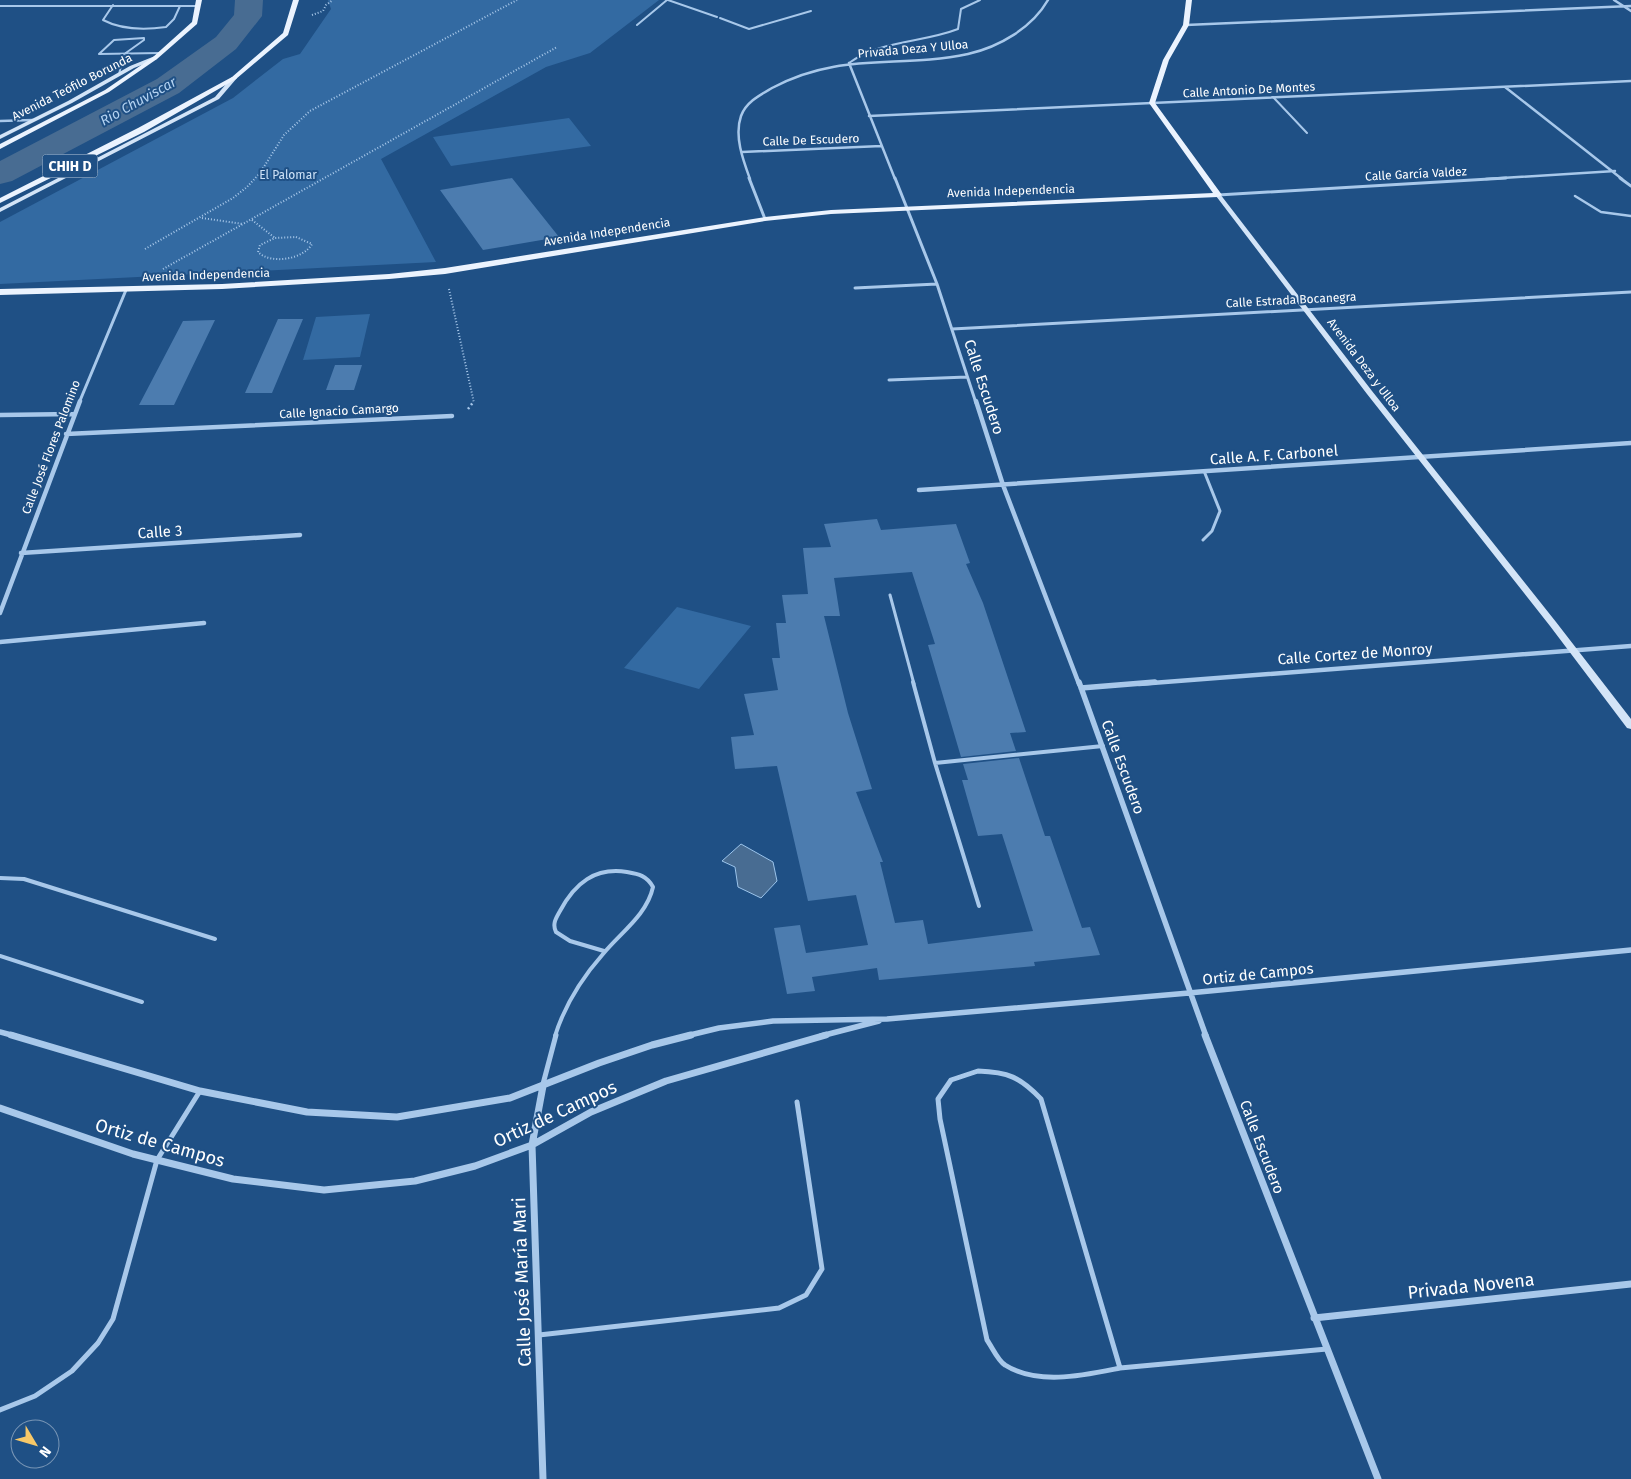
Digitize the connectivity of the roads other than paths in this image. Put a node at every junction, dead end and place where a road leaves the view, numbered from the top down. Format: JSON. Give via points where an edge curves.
{"nodes":[{"id":1,"x":296,"y":0,"type":"edge"},
{"id":2,"x":668,"y":0,"type":"edge"},
{"id":3,"x":980,"y":0,"type":"edge"},
{"id":4,"x":1048,"y":0,"type":"edge"},
{"id":5,"x":1189,"y":0,"type":"edge"},
{"id":6,"x":1614,"y":0,"type":"edge"},
{"id":7,"x":199,"y":3,"type":"edge"},
{"id":8,"x":113,"y":5,"type":"junction"},
{"id":9,"x":0,"y":6,"type":"edge"},
{"id":10,"x":180,"y":6,"type":"junction"},
{"id":11,"x":1631,"y":6,"type":"edge"},
{"id":12,"x":1624,"y":7,"type":"junction"},
{"id":13,"x":811,"y":11,"type":"dead end"},
{"id":14,"x":1631,"y":11,"type":"edge"},
{"id":15,"x":717,"y":17,"type":"dead end"},
{"id":16,"x":720,"y":18,"type":"dead end"},
{"id":17,"x":637,"y":24,"type":"dead end"},
{"id":18,"x":1186,"y":26,"type":"junction"},
{"id":19,"x":123,"y":55,"type":"junction"},
{"id":20,"x":158,"y":56,"type":"junction"},
{"id":21,"x":849,"y":63,"type":"junction"},
{"id":22,"x":119,"y":75,"type":"junction"},
{"id":23,"x":234,"y":78,"type":"junction"},
{"id":24,"x":1631,"y":81,"type":"edge"},
{"id":25,"x":1505,"y":86,"type":"junction"},
{"id":26,"x":1273,"y":97,"type":"junction"},
{"id":27,"x":1152,"y":104,"type":"junction"},
{"id":28,"x":869,"y":116,"type":"junction"},
{"id":29,"x":33,"y":120,"type":"junction"},
{"id":30,"x":0,"y":121,"type":"edge"},
{"id":31,"x":1307,"y":133,"type":"dead end"},
{"id":32,"x":0,"y":137,"type":"edge"},
{"id":33,"x":881,"y":146,"type":"junction"},
{"id":34,"x":0,"y":147,"type":"edge"},
{"id":35,"x":742,"y":152,"type":"junction"},
{"id":36,"x":1615,"y":172,"type":"junction"},
{"id":37,"x":1631,"y":186,"type":"edge"},
{"id":38,"x":1218,"y":195,"type":"junction"},
{"id":39,"x":1575,"y":196,"type":"dead end"},
{"id":40,"x":0,"y":201,"type":"edge"},
{"id":41,"x":906,"y":208,"type":"junction"},
{"id":42,"x":0,"y":210,"type":"edge"},
{"id":43,"x":1631,"y":216,"type":"edge"},
{"id":44,"x":765,"y":219,"type":"junction"},
{"id":45,"x":938,"y":284,"type":"junction"},
{"id":46,"x":855,"y":288,"type":"dead end"},
{"id":47,"x":126,"y":290,"type":"junction"},
{"id":48,"x":0,"y":292,"type":"edge"},
{"id":49,"x":1631,"y":292,"type":"edge"},
{"id":50,"x":1308,"y":310,"type":"junction"},
{"id":51,"x":952,"y":329,"type":"junction"},
{"id":52,"x":967,"y":377,"type":"junction"},
{"id":53,"x":889,"y":380,"type":"dead end"},
{"id":54,"x":74,"y":414,"type":"junction"},
{"id":55,"x":0,"y":415,"type":"edge"},
{"id":56,"x":452,"y":416,"type":"road end"},
{"id":57,"x":66,"y":434,"type":"junction"},
{"id":58,"x":1631,"y":443,"type":"edge"},
{"id":59,"x":1419,"y":457,"type":"junction"},
{"id":60,"x":1204,"y":471,"type":"junction"},
{"id":61,"x":1003,"y":485,"type":"junction"},
{"id":62,"x":920,"y":490,"type":"dead end"},
{"id":63,"x":300,"y":535,"type":"dead end"},
{"id":64,"x":1202,"y":540,"type":"dead end"},
{"id":65,"x":21,"y":553,"type":"junction"},
{"id":66,"x":890,"y":596,"type":"dead end"},
{"id":67,"x":0,"y":613,"type":"edge"},
{"id":68,"x":204,"y":622,"type":"dead end"},
{"id":69,"x":0,"y":642,"type":"edge"},
{"id":70,"x":1631,"y":646,"type":"edge"},
{"id":71,"x":1575,"y":650,"type":"junction"},
{"id":72,"x":1081,"y":688,"type":"junction"},
{"id":73,"x":1631,"y":726,"type":"edge"},
{"id":74,"x":1103,"y":746,"type":"junction"},
{"id":75,"x":935,"y":764,"type":"junction"},
{"id":76,"x":0,"y":878,"type":"edge"},
{"id":77,"x":980,"y":906,"type":"dead end"},
{"id":78,"x":215,"y":939,"type":"dead end"},
{"id":79,"x":1631,"y":950,"type":"edge"},
{"id":80,"x":604,"y":951,"type":"junction"},
{"id":81,"x":0,"y":956,"type":"edge"},
{"id":82,"x":1189,"y":993,"type":"junction"},
{"id":83,"x":142,"y":1002,"type":"dead end"},
{"id":84,"x":887,"y":1019,"type":"junction"},
{"id":85,"x":0,"y":1032,"type":"edge"},
{"id":86,"x":543,"y":1086,"type":"junction"},
{"id":87,"x":200,"y":1091,"type":"junction"},
{"id":88,"x":797,"y":1102,"type":"dead end"},
{"id":89,"x":0,"y":1108,"type":"edge"},
{"id":90,"x":532,"y":1145,"type":"junction"},
{"id":91,"x":157,"y":1160,"type":"junction"},
{"id":92,"x":1631,"y":1284,"type":"edge"},
{"id":93,"x":1314,"y":1318,"type":"junction"},
{"id":94,"x":539,"y":1335,"type":"junction"},
{"id":95,"x":1327,"y":1349,"type":"junction"},
{"id":96,"x":1120,"y":1368,"type":"junction"},
{"id":97,"x":0,"y":1410,"type":"edge"},
{"id":98,"x":543,"y":1479,"type":"edge"},
{"id":99,"x":1378,"y":1479,"type":"edge"}],
"edges":[{"from":1,"to":23,"type":"main road","number":"CHIH D","via":[[286,34]]},
{"from":2,"to":15,"type":"lane"},
{"from":2,"to":17,"type":"lane"},
{"from":3,"to":21,"type":"lane","via":[[961,9],[958,29],[928,39],[879,47],[856,56]]},
{"from":4,"to":21,"type":"street","name":"Privada Deza Y Ulloa","via":[[1018,35],[1000,46],[952,56]]},
{"from":5,"to":18,"type":"main road"},
{"from":6,"to":12,"type":"street"},
{"from":7,"to":10,"type":"lane"},
{"from":7,"to":20,"type":"main road","via":[[195,23]]},
{"from":8,"to":9,"type":"lane"},
{"from":8,"to":10,"type":"lane"},
{"from":8,"to":10,"type":"lane","via":[[103,20],[109,24],[140,28],[166,27]]},
{"from":11,"to":12,"type":"street"},
{"from":12,"to":14,"type":"street"},
{"from":12,"to":18,"type":"street"},
{"from":13,"to":16,"type":"lane","via":[[749,29]]},
{"from":18,"to":27,"type":"main road","via":[[1166,60]]},
{"from":19,"to":19,"type":"lane","via":[[144,40],[145,39],[116,39],[99,54]]},
{"from":19,"to":20,"type":"lane"},
{"from":19,"to":22,"type":"lane"},
{"from":20,"to":22,"type":"main road","name":"Avenida Teófilo Borunda"},
{"from":20,"to":34,"type":"main road","via":[[107,92]]},
{"from":21,"to":28,"type":"street","name":"Calle Escudero"},
{"from":21,"to":35,"type":"street","name":"Privada Deza Y Ulloa","via":[[793,78],[756,96],[743,111],[739,122]]},
{"from":22,"to":29,"type":"main road","name":"Avenida Teófilo Borunda"},
{"from":23,"to":40,"type":"main road","number":"CHIH D","via":[[141,130]]},
{"from":23,"to":42,"type":"main road","via":[[216,98]]},
{"from":24,"to":25,"type":"street","name":"Calle Antonio De Montes"},
{"from":25,"to":26,"type":"street","name":"Calle Antonio De Montes"},
{"from":25,"to":36,"type":"street"},
{"from":26,"to":27,"type":"street","name":"Calle Antonio De Montes"},
{"from":26,"to":31,"type":"lane"},
{"from":27,"to":28,"type":"street","name":"Calle Antonio De Montes"},
{"from":27,"to":38,"type":"main road","name":"Avenida Deza y Ulloa"},
{"from":28,"to":33,"type":"street","name":"Calle Escudero"},
{"from":29,"to":30,"type":"street"},
{"from":29,"to":32,"type":"main road","name":"Avenida Teófilo Borunda"},
{"from":33,"to":35,"type":"street","name":"Calle De Escudero"},
{"from":33,"to":41,"type":"street","name":"Calle Escudero"},
{"from":35,"to":44,"type":"street","name":"Privada Deza Y Ulloa"},
{"from":36,"to":37,"type":"street"},
{"from":36,"to":38,"type":"street","name":"Calle García Valdez"},
{"from":38,"to":41,"type":"main road","name":"Avenida Independencia"},
{"from":38,"to":50,"type":"main road","name":"Avenida Deza y Ulloa"},
{"from":39,"to":43,"type":"lane","via":[[1601,214]]},
{"from":41,"to":44,"type":"main road","name":"Avenida Independencia"},
{"from":41,"to":45,"type":"street","name":"Calle Escudero"},
{"from":44,"to":47,"type":"main road","name":"Avenida Independencia","via":[[445,271],[299,283]]},
{"from":45,"to":46,"type":"street"},
{"from":45,"to":51,"type":"street","name":"Calle Escudero"},
{"from":47,"to":48,"type":"main road","name":"Avenida Independencia"},
{"from":47,"to":54,"type":"street","name":"Calle José Flores Palomino"},
{"from":49,"to":50,"type":"street","name":"Calle Estrada Bocanegra"},
{"from":50,"to":51,"type":"street","name":"Calle Estrada Bocanegra"},
{"from":50,"to":59,"type":"main road","name":"Avenida Deza y Ulloa"},
{"from":51,"to":52,"type":"street","name":"Calle Escudero"},
{"from":52,"to":53,"type":"street"},
{"from":52,"to":61,"type":"street","name":"Calle Escudero"},
{"from":54,"to":55,"type":"street"},
{"from":54,"to":57,"type":"street","name":"Calle José Flores Palomino"},
{"from":56,"to":57,"type":"street","name":"Calle Ignacio Camargo"},
{"from":57,"to":65,"type":"street","name":"Calle José Flores Palomino"},
{"from":58,"to":59,"type":"street","name":"Calle A. F. Carbonel"},
{"from":59,"to":60,"type":"street","name":"Calle A. F. Carbonel"},
{"from":59,"to":71,"type":"main road","name":"Avenida Deza y Ulloa"},
{"from":60,"to":61,"type":"street","name":"Calle A. F. Carbonel"},
{"from":60,"to":64,"type":"lane","via":[[1220,512],[1212,531]]},
{"from":61,"to":62,"type":"street","name":"Calle A. F. Carbonel"},
{"from":61,"to":72,"type":"street","name":"Calle Escudero"},
{"from":63,"to":65,"type":"street","name":"Calle 3"},
{"from":65,"to":67,"type":"street","name":"Calle José Flores Palomino"},
{"from":66,"to":75,"type":"lane"},
{"from":68,"to":69,"type":"street"},
{"from":70,"to":71,"type":"street","name":"Calle Cortez de Monroy"},
{"from":71,"to":72,"type":"street","name":"Calle Cortez de Monroy"},
{"from":71,"to":73,"type":"main road","name":"Avenida Deza y Ulloa"},
{"from":72,"to":74,"type":"street","name":"Calle Escudero"},
{"from":74,"to":75,"type":"lane"},
{"from":74,"to":82,"type":"street","name":"Calle Escudero"},
{"from":75,"to":77,"type":"lane"},
{"from":76,"to":78,"type":"lane","via":[[24,878]]},
{"from":79,"to":82,"type":"street","name":"Ortiz de Campos"},
{"from":80,"to":80,"type":"lane","via":[[653,894],[654,886],[650,880],[618,869],[598,871],[581,880],[565,900],[554,923],[555,932],[562,938]]},
{"from":80,"to":86,"type":"lane","via":[[565,1010]]},
{"from":81,"to":83,"type":"lane"},
{"from":82,"to":84,"type":"street","name":"Ortiz de Campos"},
{"from":82,"to":93,"type":"street","name":"Calle Escudero"},
{"from":84,"to":86,"type":"street","name":"Ortiz de Campos","via":[[773,1021],[719,1028],[652,1045]]},
{"from":84,"to":90,"type":"street","name":"Ortiz de Campos","via":[[666,1081],[591,1112]]},
{"from":85,"to":87,"type":"street","name":"Ortiz de Campos"},
{"from":86,"to":87,"type":"street","name":"Ortiz de Campos","via":[[510,1098],[397,1117],[307,1112]]},
{"from":86,"to":90,"type":"street","name":"Calle José María Mari"},
{"from":87,"to":91,"type":"lane"},
{"from":88,"to":94,"type":"lane","via":[[822,1268],[813,1289],[802,1300],[779,1308]]},
{"from":89,"to":91,"type":"street","name":"Ortiz de Campos"},
{"from":90,"to":91,"type":"street","name":"Ortiz de Campos","via":[[476,1166],[415,1181],[324,1190],[233,1178]]},
{"from":90,"to":94,"type":"street","name":"Calle José María Mari"},
{"from":91,"to":97,"type":"lane","via":[[113,1319],[103,1335],[72,1370],[35,1396]]},
{"from":92,"to":93,"type":"street","name":"Privada Novena"},
{"from":93,"to":95,"type":"street","name":"Calle Escudero"},
{"from":94,"to":98,"type":"street","name":"Calle José María Mari"},
{"from":95,"to":96,"type":"lane"},
{"from":95,"to":99,"type":"street","name":"Calle Escudero"},
{"from":96,"to":96,"type":"lane","via":[[1086,1375],[1038,1377],[1004,1365],[987,1340],[940,1119],[938,1099],[951,1080],[978,1071],[1002,1072],[1026,1083],[1041,1099]]}]}
